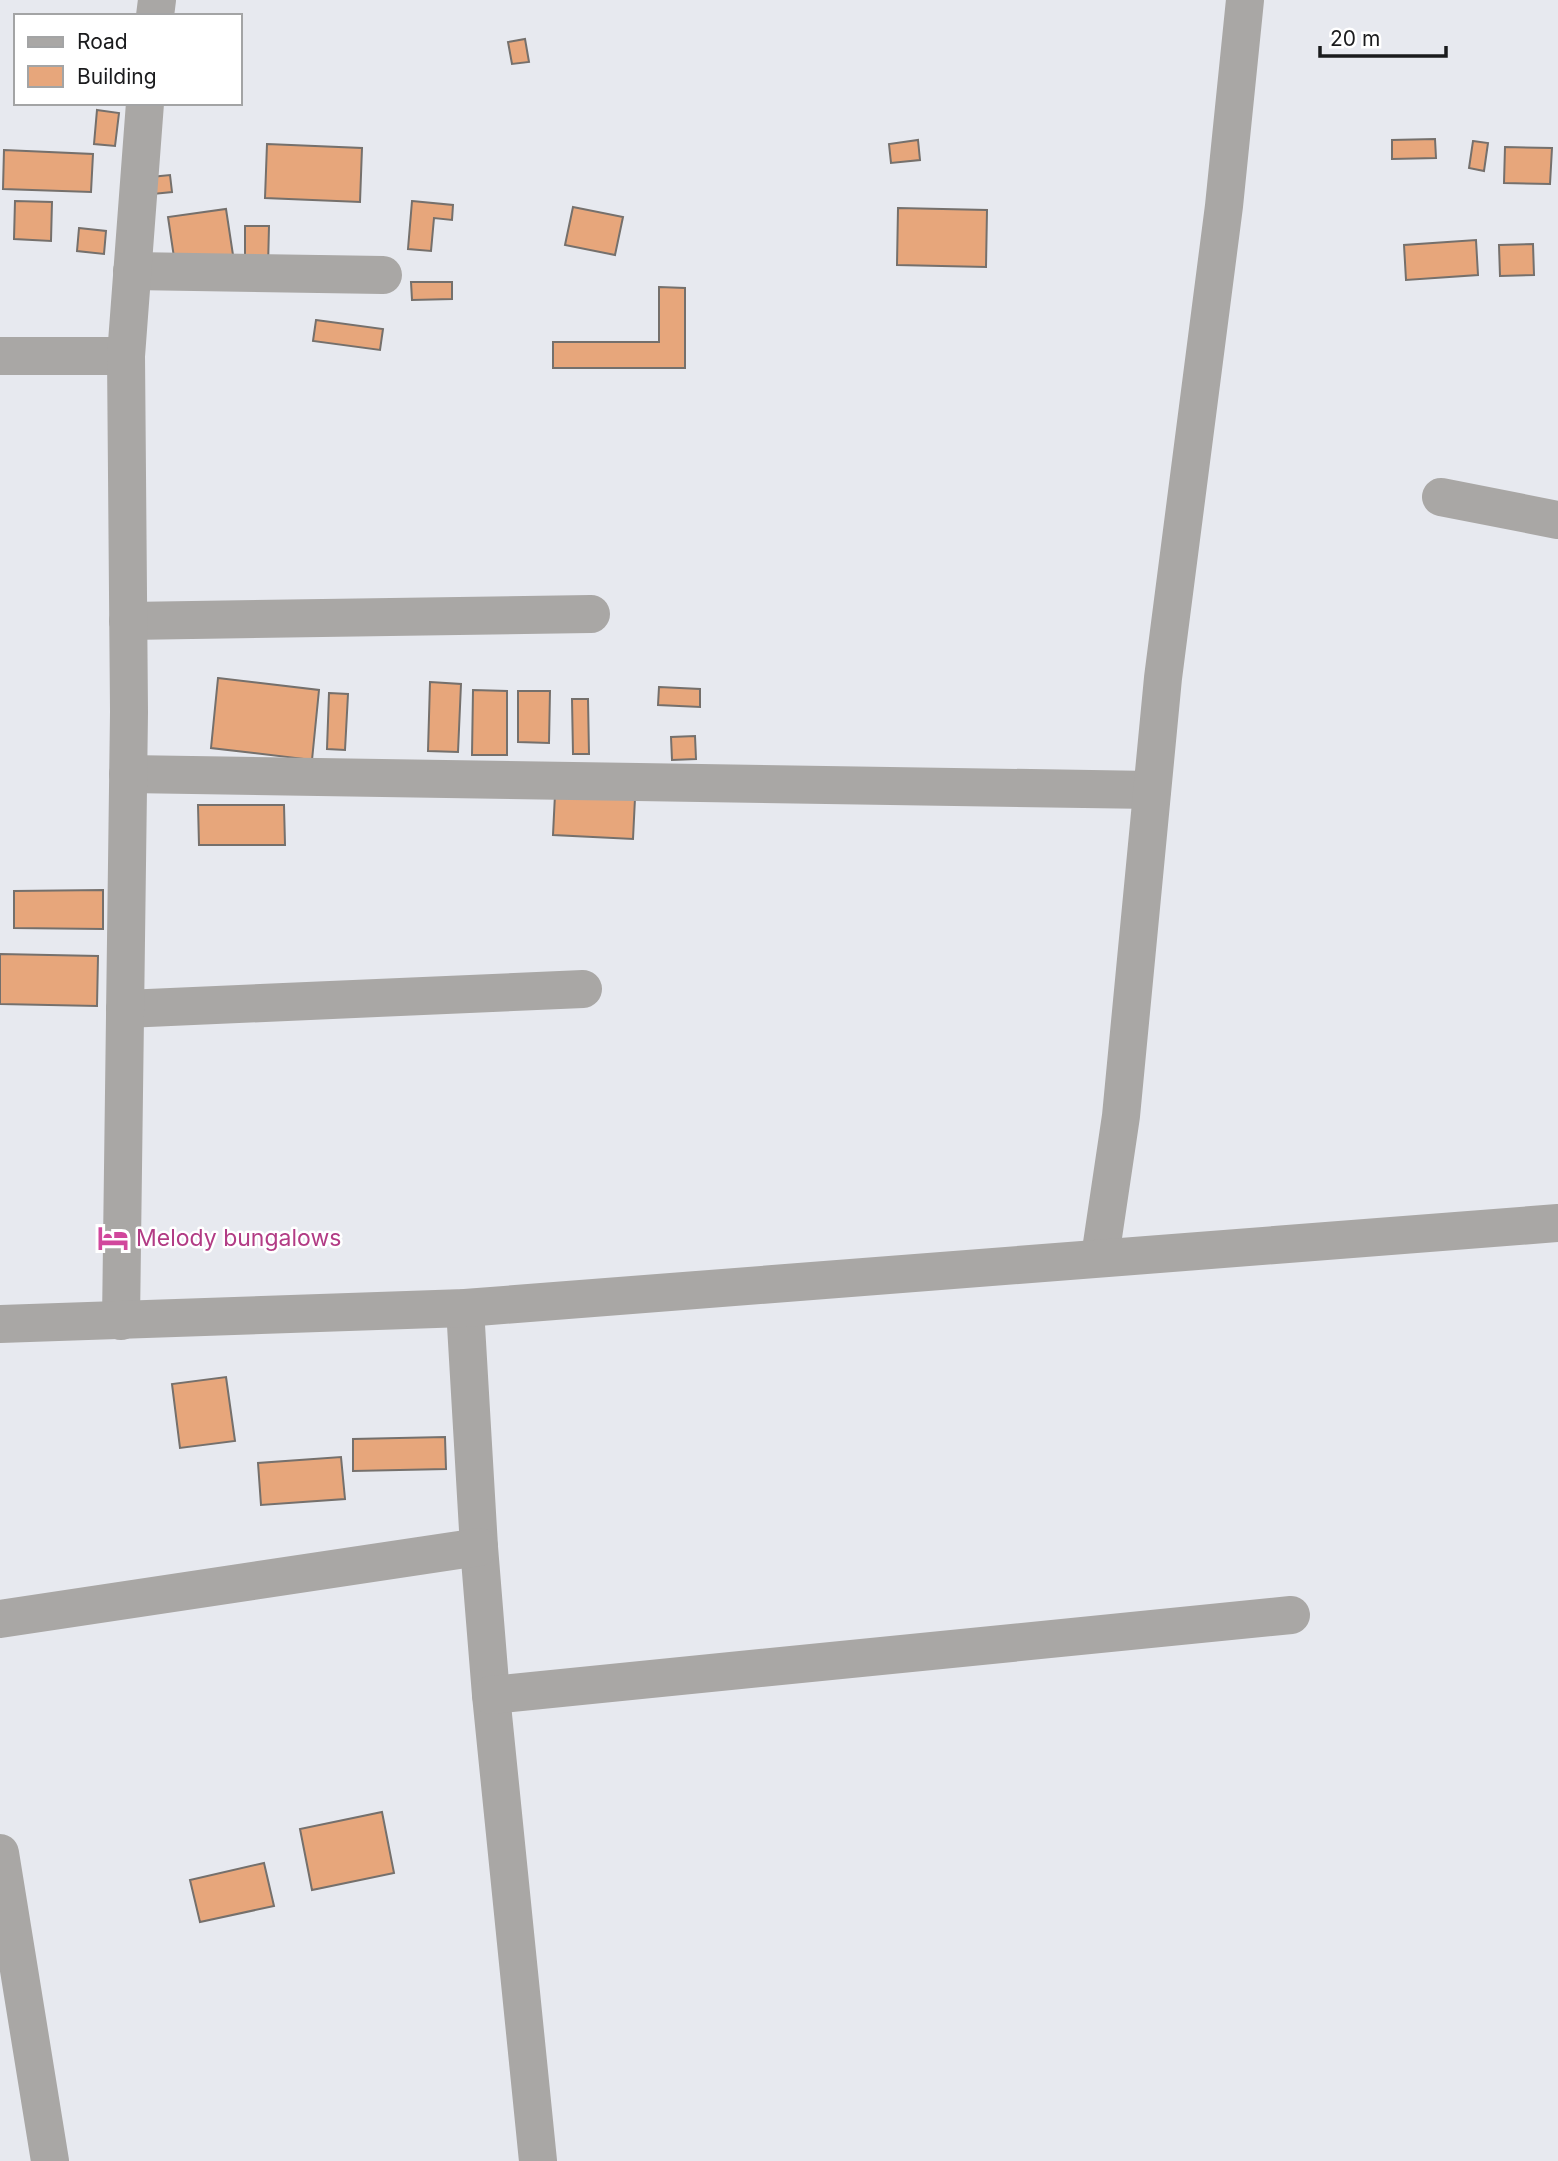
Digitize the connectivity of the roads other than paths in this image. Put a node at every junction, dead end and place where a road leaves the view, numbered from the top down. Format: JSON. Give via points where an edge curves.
{"nodes":[{"id":1,"x":1245,"y":0,"type":"edge"},
{"id":2,"x":145,"y":105,"type":"edge"},
{"id":3,"x":132,"y":271,"type":"junction"},
{"id":4,"x":383,"y":275,"type":"dead end"},
{"id":5,"x":0,"y":356,"type":"edge"},
{"id":6,"x":126,"y":356,"type":"junction"},
{"id":7,"x":1441,"y":497,"type":"dead end"},
{"id":8,"x":1558,"y":520,"type":"edge"},
{"id":9,"x":590,"y":614,"type":"dead end"},
{"id":10,"x":128,"y":621,"type":"junction"},
{"id":11,"x":128,"y":774,"type":"junction"},
{"id":12,"x":1152,"y":790,"type":"junction"},
{"id":13,"x":583,"y":989,"type":"dead end"},
{"id":14,"x":125,"y":1009,"type":"junction"},
{"id":15,"x":1558,"y":1223,"type":"edge"},
{"id":16,"x":1100,"y":1258,"type":"junction"},
{"id":17,"x":465,"y":1308,"type":"junction"},
{"id":18,"x":121,"y":1321,"type":"junction"},
{"id":19,"x":0,"y":1324,"type":"edge"},
{"id":20,"x":479,"y":1546,"type":"junction"},
{"id":21,"x":1291,"y":1615,"type":"dead end"},
{"id":22,"x":0,"y":1619,"type":"edge"},
{"id":23,"x":491,"y":1695,"type":"junction"},
{"id":24,"x":0,"y":1853,"type":"edge"},
{"id":25,"x":50,"y":2161,"type":"edge"},
{"id":26,"x":538,"y":2161,"type":"edge"}],
"edges":[{"from":1,"to":12,"type":"street"},
{"from":2,"to":3,"type":"street"},
{"from":3,"to":4,"type":"street"},
{"from":3,"to":6,"type":"street"},
{"from":5,"to":6,"type":"street"},
{"from":6,"to":10,"type":"street"},
{"from":7,"to":8,"type":"street"},
{"from":9,"to":10,"type":"street"},
{"from":10,"to":11,"type":"street"},
{"from":11,"to":12,"type":"street"},
{"from":11,"to":14,"type":"street"},
{"from":12,"to":16,"type":"street","via":[[1121,1116]]},
{"from":13,"to":14,"type":"street"},
{"from":14,"to":18,"type":"street"},
{"from":15,"to":16,"type":"street"},
{"from":16,"to":17,"type":"street"},
{"from":17,"to":18,"type":"street"},
{"from":17,"to":20,"type":"street"},
{"from":18,"to":19,"type":"street"},
{"from":20,"to":22,"type":"street"},
{"from":20,"to":23,"type":"street"},
{"from":21,"to":23,"type":"street"},
{"from":23,"to":26,"type":"street"},
{"from":24,"to":25,"type":"street"}]}
